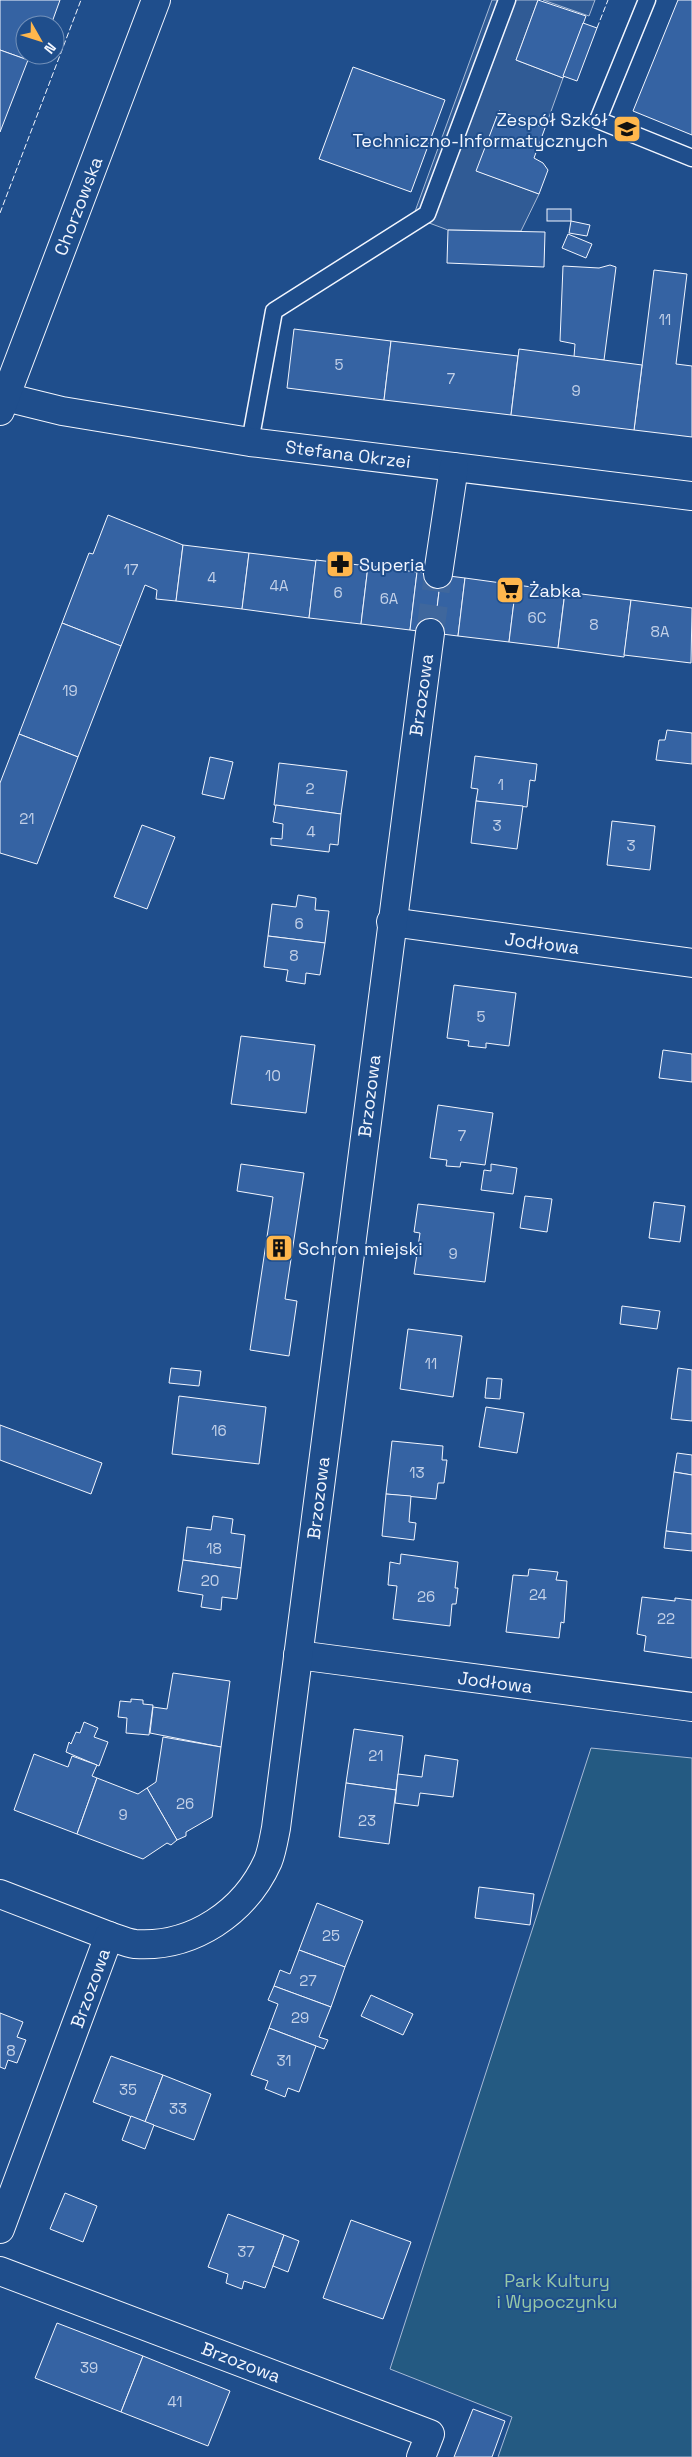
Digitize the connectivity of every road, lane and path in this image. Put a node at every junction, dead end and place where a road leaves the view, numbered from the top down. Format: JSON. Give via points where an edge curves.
{"nodes":[{"id":1,"x":156,"y":0,"type":"edge"},
{"id":2,"x":507,"y":0,"type":"edge"},
{"id":3,"x":647,"y":0,"type":"edge"},
{"id":4,"x":692,"y":158,"type":"edge"},
{"id":5,"x":3,"y":404,"type":"edge"},
{"id":6,"x":250,"y":442,"type":"junction"},
{"id":7,"x":454,"y":467,"type":"junction"},
{"id":8,"x":692,"y":496,"type":"edge"},
{"id":9,"x":438,"y":574,"type":"tunnel mouth"},
{"id":10,"x":430,"y":633,"type":"tunnel mouth"},
{"id":11,"x":391,"y":922,"type":"junction"},
{"id":12,"x":692,"y":962,"type":"edge"},
{"id":13,"x":298,"y":1655,"type":"junction"},
{"id":14,"x":692,"y":1707,"type":"edge"},
{"id":15,"x":0,"y":1894,"type":"edge"},
{"id":16,"x":109,"y":1936,"type":"junction"},
{"id":17,"x":0,"y":2229,"type":"edge"},
{"id":18,"x":0,"y":2271,"type":"edge"},
{"id":19,"x":422,"y":2457,"type":"edge"}],
"edges":[{"from":1,"to":5,"type":"street","name":"Chorzowska"},
{"from":2,"to":6,"type":"lane","via":[[427,214],[274,311]]},
{"from":3,"to":4,"type":"lane","via":[[598,120]]},
{"from":5,"to":6,"type":"street","name":"Stefana Okrzei"},
{"from":6,"to":7,"type":"street","name":"Stefana Okrzei"},
{"from":7,"to":8,"type":"street","name":"Stefana Okrzei"},
{"from":7,"to":9,"type":"street"},
{"from":10,"to":11,"type":"street","name":"Brzozowa"},
{"from":11,"to":12,"type":"street","name":"Jodłowa"},
{"from":11,"to":13,"type":"street","name":"Brzozowa"},
{"from":13,"to":14,"type":"street","name":"Jodłowa"},
{"from":13,"to":16,"type":"street","name":"Brzozowa","via":[[276,1828],[268,1860],[252,1889],[230,1913],[208,1928],[178,1939],[134,1944]]},
{"from":15,"to":16,"type":"street"},
{"from":16,"to":17,"type":"street","name":"Brzozowa"},
{"from":18,"to":19,"type":"street","name":"Brzozowa","via":[[430,2434]]}]}
